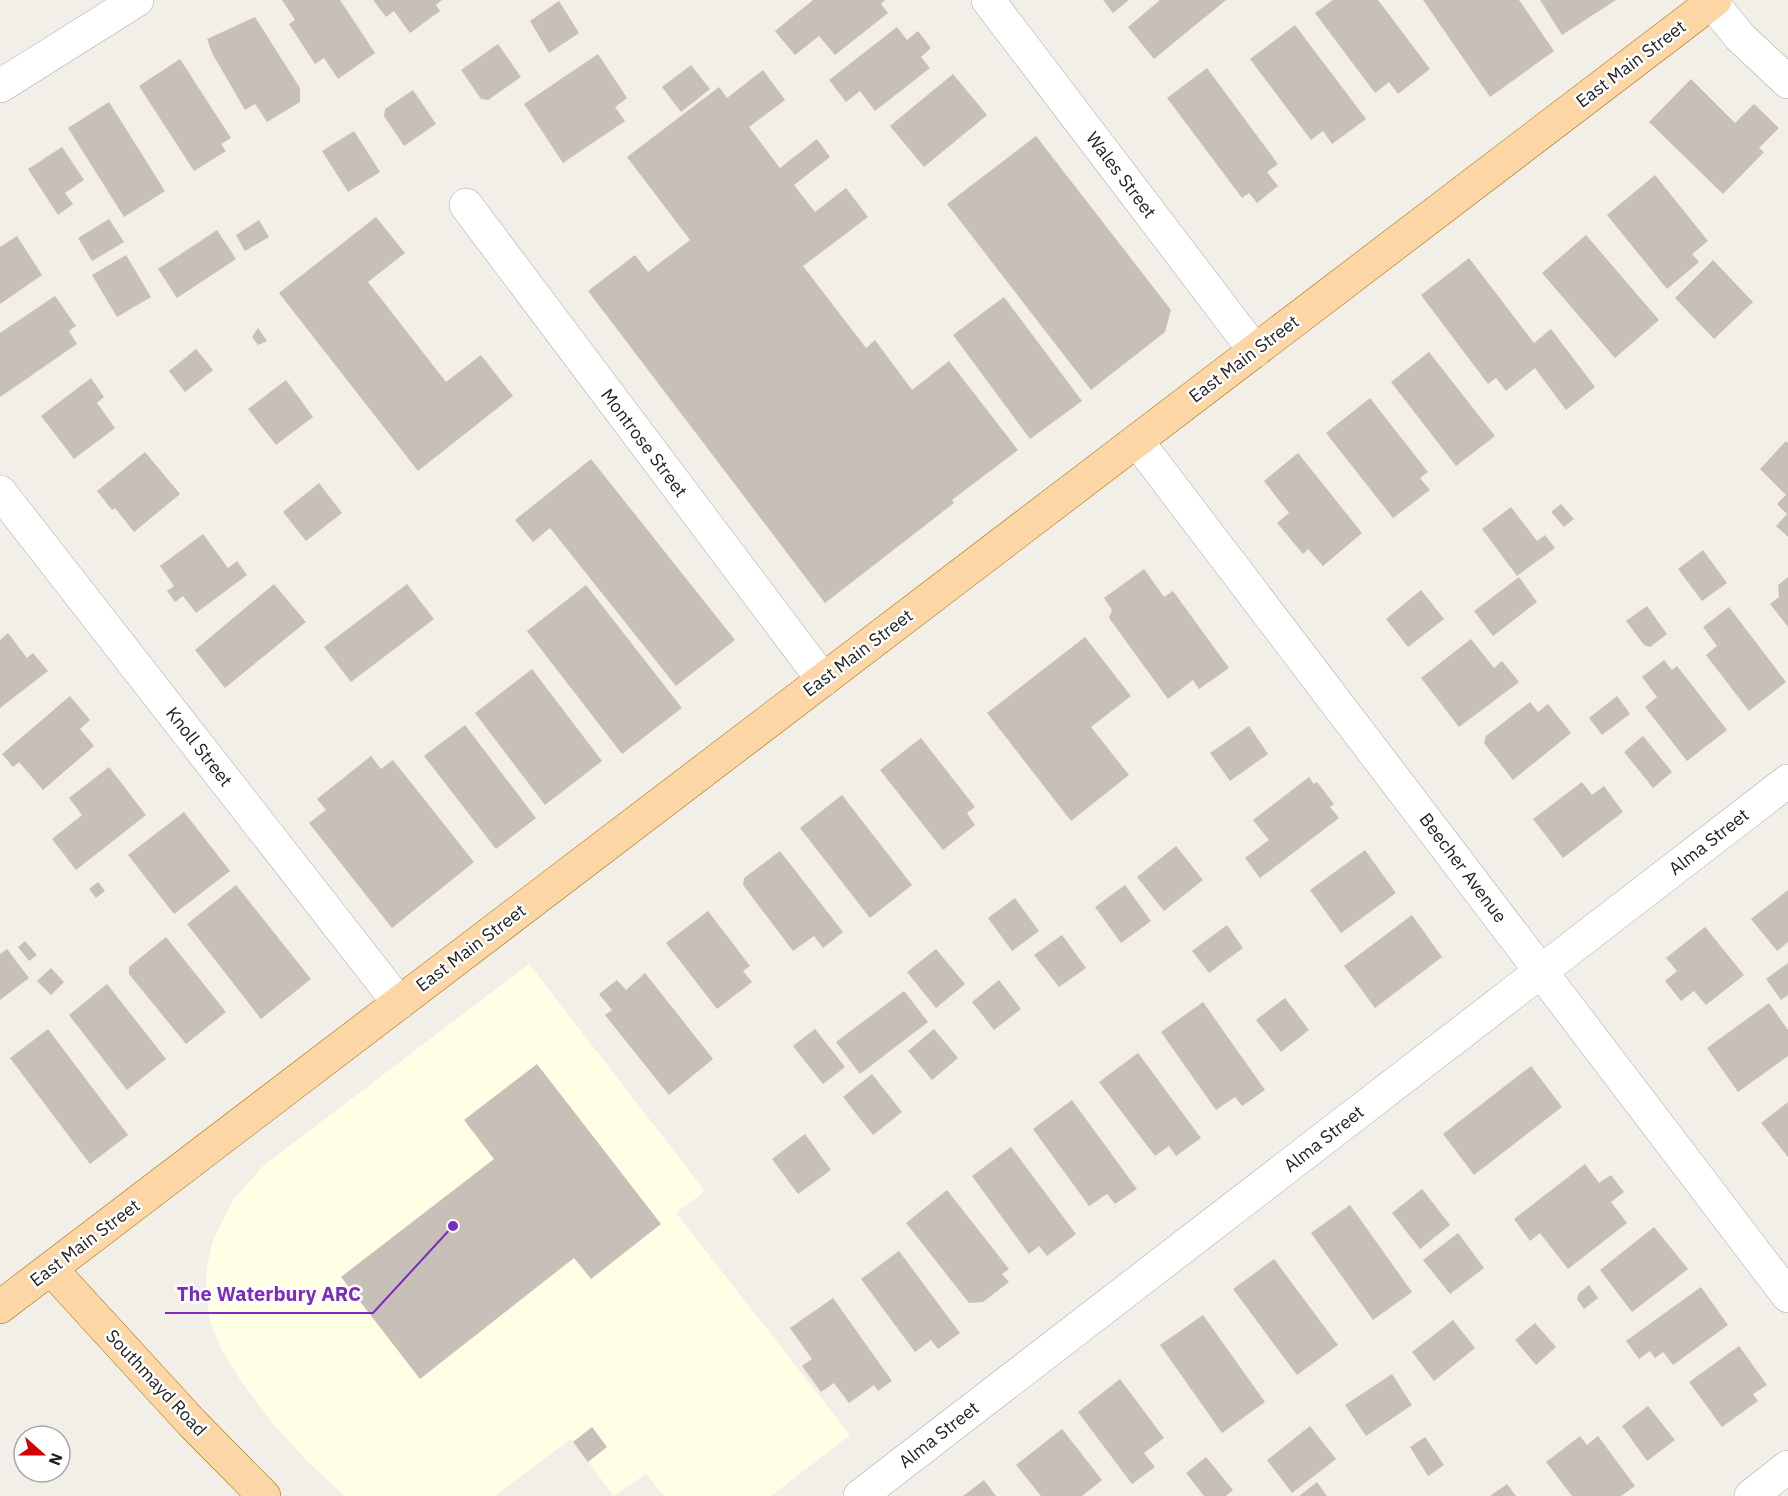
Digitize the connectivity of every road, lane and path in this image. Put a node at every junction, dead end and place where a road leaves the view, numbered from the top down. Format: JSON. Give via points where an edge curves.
{"nodes":[{"id":1,"x":137,"y":0,"type":"edge"},
{"id":2,"x":988,"y":0,"type":"edge"},
{"id":3,"x":1713,"y":1,"type":"edge"},
{"id":4,"x":1788,"y":82,"type":"edge"},
{"id":5,"x":0,"y":86,"type":"edge"},
{"id":6,"x":466,"y":205,"type":"dead end"},
{"id":7,"x":1255,"y":351,"type":"junction"},
{"id":8,"x":1137,"y":441,"type":"junction"},
{"id":9,"x":0,"y":492,"type":"edge"},
{"id":10,"x":823,"y":680,"type":"junction"},
{"id":11,"x":1788,"y":781,"type":"edge"},
{"id":12,"x":1543,"y":972,"type":"junction"},
{"id":13,"x":399,"y":1003,"type":"junction"},
{"id":14,"x":51,"y":1269,"type":"junction"},
{"id":15,"x":1788,"y":1296,"type":"edge"},
{"id":16,"x":0,"y":1307,"type":"edge"},
{"id":17,"x":1788,"y":1467,"type":"edge"},
{"id":18,"x":264,"y":1496,"type":"edge"},
{"id":19,"x":860,"y":1496,"type":"edge"},
{"id":20,"x":1750,"y":1496,"type":"edge"}],
"edges":[{"from":1,"to":5,"type":"street"},
{"from":2,"to":7,"type":"street","name":"Wales Street"},
{"from":3,"to":4,"type":"street","via":[[1740,37]]},
{"from":3,"to":7,"type":"main road","name":"East Main Street"},
{"from":6,"to":10,"type":"street","name":"Montrose Street"},
{"from":7,"to":8,"type":"main road","name":"East Main Street"},
{"from":8,"to":10,"type":"main road","name":"East Main Street"},
{"from":8,"to":12,"type":"street","name":"Beecher Avenue"},
{"from":9,"to":13,"type":"street","name":"Knoll Street"},
{"from":10,"to":13,"type":"main road","name":"East Main Street"},
{"from":11,"to":12,"type":"street","name":"Alma Street"},
{"from":12,"to":15,"type":"street","name":"Beecher Avenue"},
{"from":12,"to":19,"type":"street","name":"Alma Street"},
{"from":13,"to":14,"type":"main road","name":"East Main Street"},
{"from":14,"to":16,"type":"main road","name":"East Main Street"},
{"from":14,"to":18,"type":"main road","name":"Southmayd Road"},
{"from":17,"to":20,"type":"street"}]}
